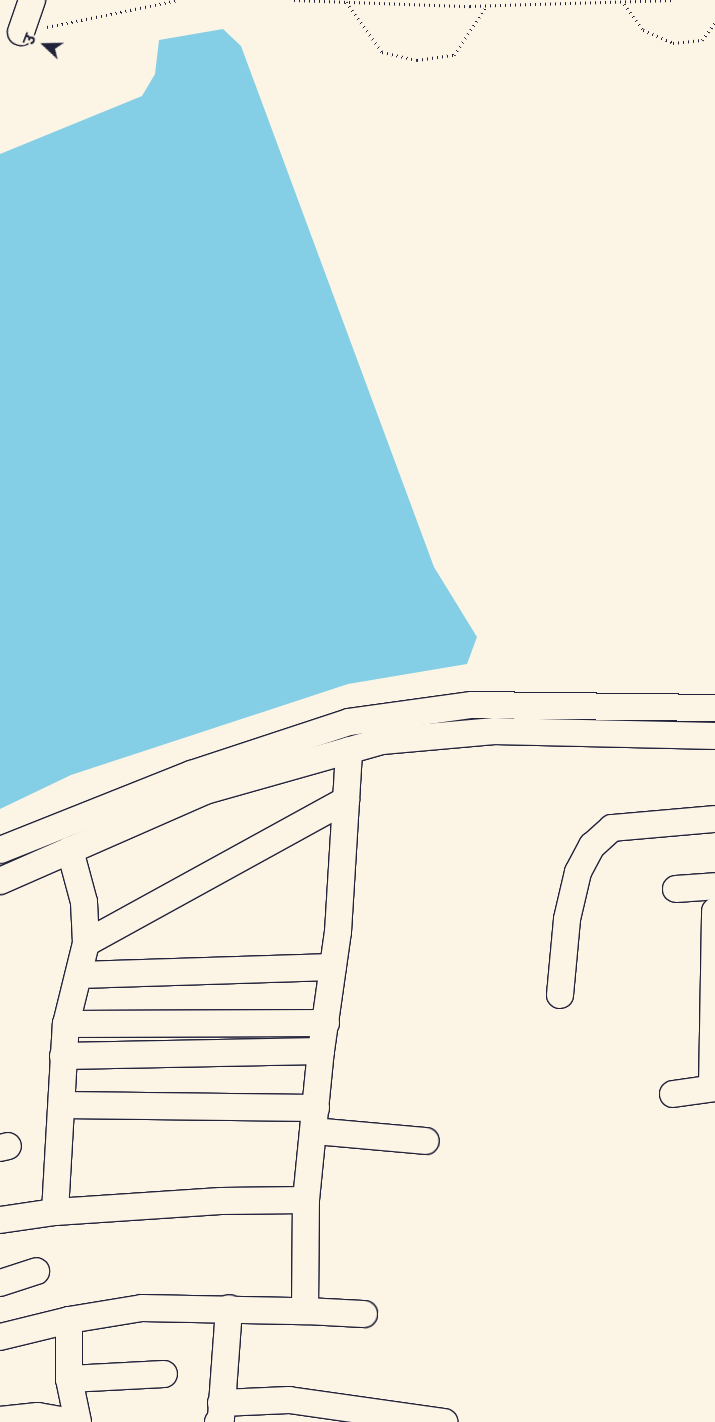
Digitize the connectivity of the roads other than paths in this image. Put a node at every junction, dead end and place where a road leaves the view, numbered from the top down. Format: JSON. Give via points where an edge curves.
{"nodes":[{"id":1,"x":32,"y":0,"type":"edge"},
{"id":2,"x":21,"y":32,"type":"road end"},
{"id":3,"x":715,"y":708,"type":"edge"},
{"id":4,"x":715,"y":736,"type":"edge"},
{"id":5,"x":349,"y":750,"type":"junction"},
{"id":6,"x":346,"y":800,"type":"junction"},
{"id":7,"x":715,"y":819,"type":"edge"},
{"id":8,"x":0,"y":850,"type":"edge"},
{"id":9,"x":70,"y":850,"type":"junction"},
{"id":10,"x":0,"y":881,"type":"edge"},
{"id":11,"x":715,"y":886,"type":"edge"},
{"id":12,"x":676,"y":889,"type":"dead end"},
{"id":13,"x":715,"y":911,"type":"edge"},
{"id":14,"x":86,"y":943,"type":"junction"},
{"id":15,"x":333,"y":967,"type":"junction"},
{"id":16,"x":79,"y":975,"type":"junction"},
{"id":17,"x":560,"y":995,"type":"dead end"},
{"id":18,"x":66,"y":1024,"type":"junction"},
{"id":19,"x":326,"y":1024,"type":"junction"},
{"id":20,"x":321,"y":1051,"type":"junction"},
{"id":21,"x":63,"y":1056,"type":"junction"},
{"id":22,"x":714,"y":1088,"type":"edge"},
{"id":23,"x":673,"y":1094,"type":"dead end"},
{"id":24,"x":62,"y":1105,"type":"junction"},
{"id":25,"x":315,"y":1120,"type":"junction"},
{"id":26,"x":426,"y":1140,"type":"dead end"},
{"id":27,"x":306,"y":1200,"type":"junction"},
{"id":28,"x":55,"y":1212,"type":"junction"},
{"id":29,"x":0,"y":1220,"type":"edge"},
{"id":30,"x":36,"y":1271,"type":"dead end"},
{"id":31,"x":0,"y":1283,"type":"edge"},
{"id":32,"x":229,"y":1308,"type":"junction"},
{"id":33,"x":305,"y":1311,"type":"junction"},
{"id":34,"x":364,"y":1314,"type":"dead end"},
{"id":35,"x":69,"y":1320,"type":"junction"},
{"id":36,"x":0,"y":1337,"type":"edge"},
{"id":37,"x":164,"y":1374,"type":"dead end"},
{"id":38,"x":69,"y":1379,"type":"junction"},
{"id":39,"x":220,"y":1412,"type":"edge"},
{"id":40,"x":0,"y":1420,"type":"edge"},
{"id":41,"x":73,"y":1422,"type":"edge"},
{"id":42,"x":78,"y":1422,"type":"edge"},
{"id":43,"x":444,"y":1422,"type":"edge"}],
"edges":[{"from":1,"to":2,"type":"street"},
{"from":3,"to":8,"type":"street","via":[[472,705],[349,722],[191,774]]},
{"from":4,"to":5,"type":"street","via":[[495,731],[382,741]]},
{"from":5,"to":6,"type":"street"},
{"from":5,"to":9,"type":"street","via":[[205,791]]},
{"from":6,"to":14,"type":"street"},
{"from":6,"to":15,"type":"street"},
{"from":7,"to":17,"type":"street","via":[[612,828],[592,846],[578,872],[567,919]]},
{"from":9,"to":10,"type":"street"},
{"from":9,"to":14,"type":"street","via":[[84,902]]},
{"from":11,"to":12,"type":"street"},
{"from":13,"to":22,"type":"street"},
{"from":14,"to":16,"type":"street"},
{"from":15,"to":16,"type":"street"},
{"from":15,"to":19,"type":"street"},
{"from":16,"to":18,"type":"street"},
{"from":18,"to":19,"type":"street"},
{"from":18,"to":21,"type":"street"},
{"from":19,"to":20,"type":"street"},
{"from":20,"to":21,"type":"street"},
{"from":20,"to":25,"type":"street"},
{"from":21,"to":24,"type":"street"},
{"from":22,"to":23,"type":"street"},
{"from":24,"to":25,"type":"street"},
{"from":24,"to":28,"type":"street"},
{"from":25,"to":26,"type":"street"},
{"from":25,"to":27,"type":"street"},
{"from":27,"to":28,"type":"street","via":[[221,1201]]},
{"from":27,"to":33,"type":"street"},
{"from":28,"to":29,"type":"street"},
{"from":30,"to":31,"type":"street"},
{"from":32,"to":33,"type":"street"},
{"from":32,"to":35,"type":"street","via":[[142,1308]]},
{"from":32,"to":39,"type":"street"},
{"from":33,"to":34,"type":"street"},
{"from":35,"to":36,"type":"street"},
{"from":35,"to":38,"type":"street"},
{"from":37,"to":38,"type":"street"},
{"from":38,"to":42,"type":"street"},
{"from":39,"to":43,"type":"street","via":[[289,1400]]},
{"from":40,"to":41,"type":"street","via":[[38,1416]]}]}
